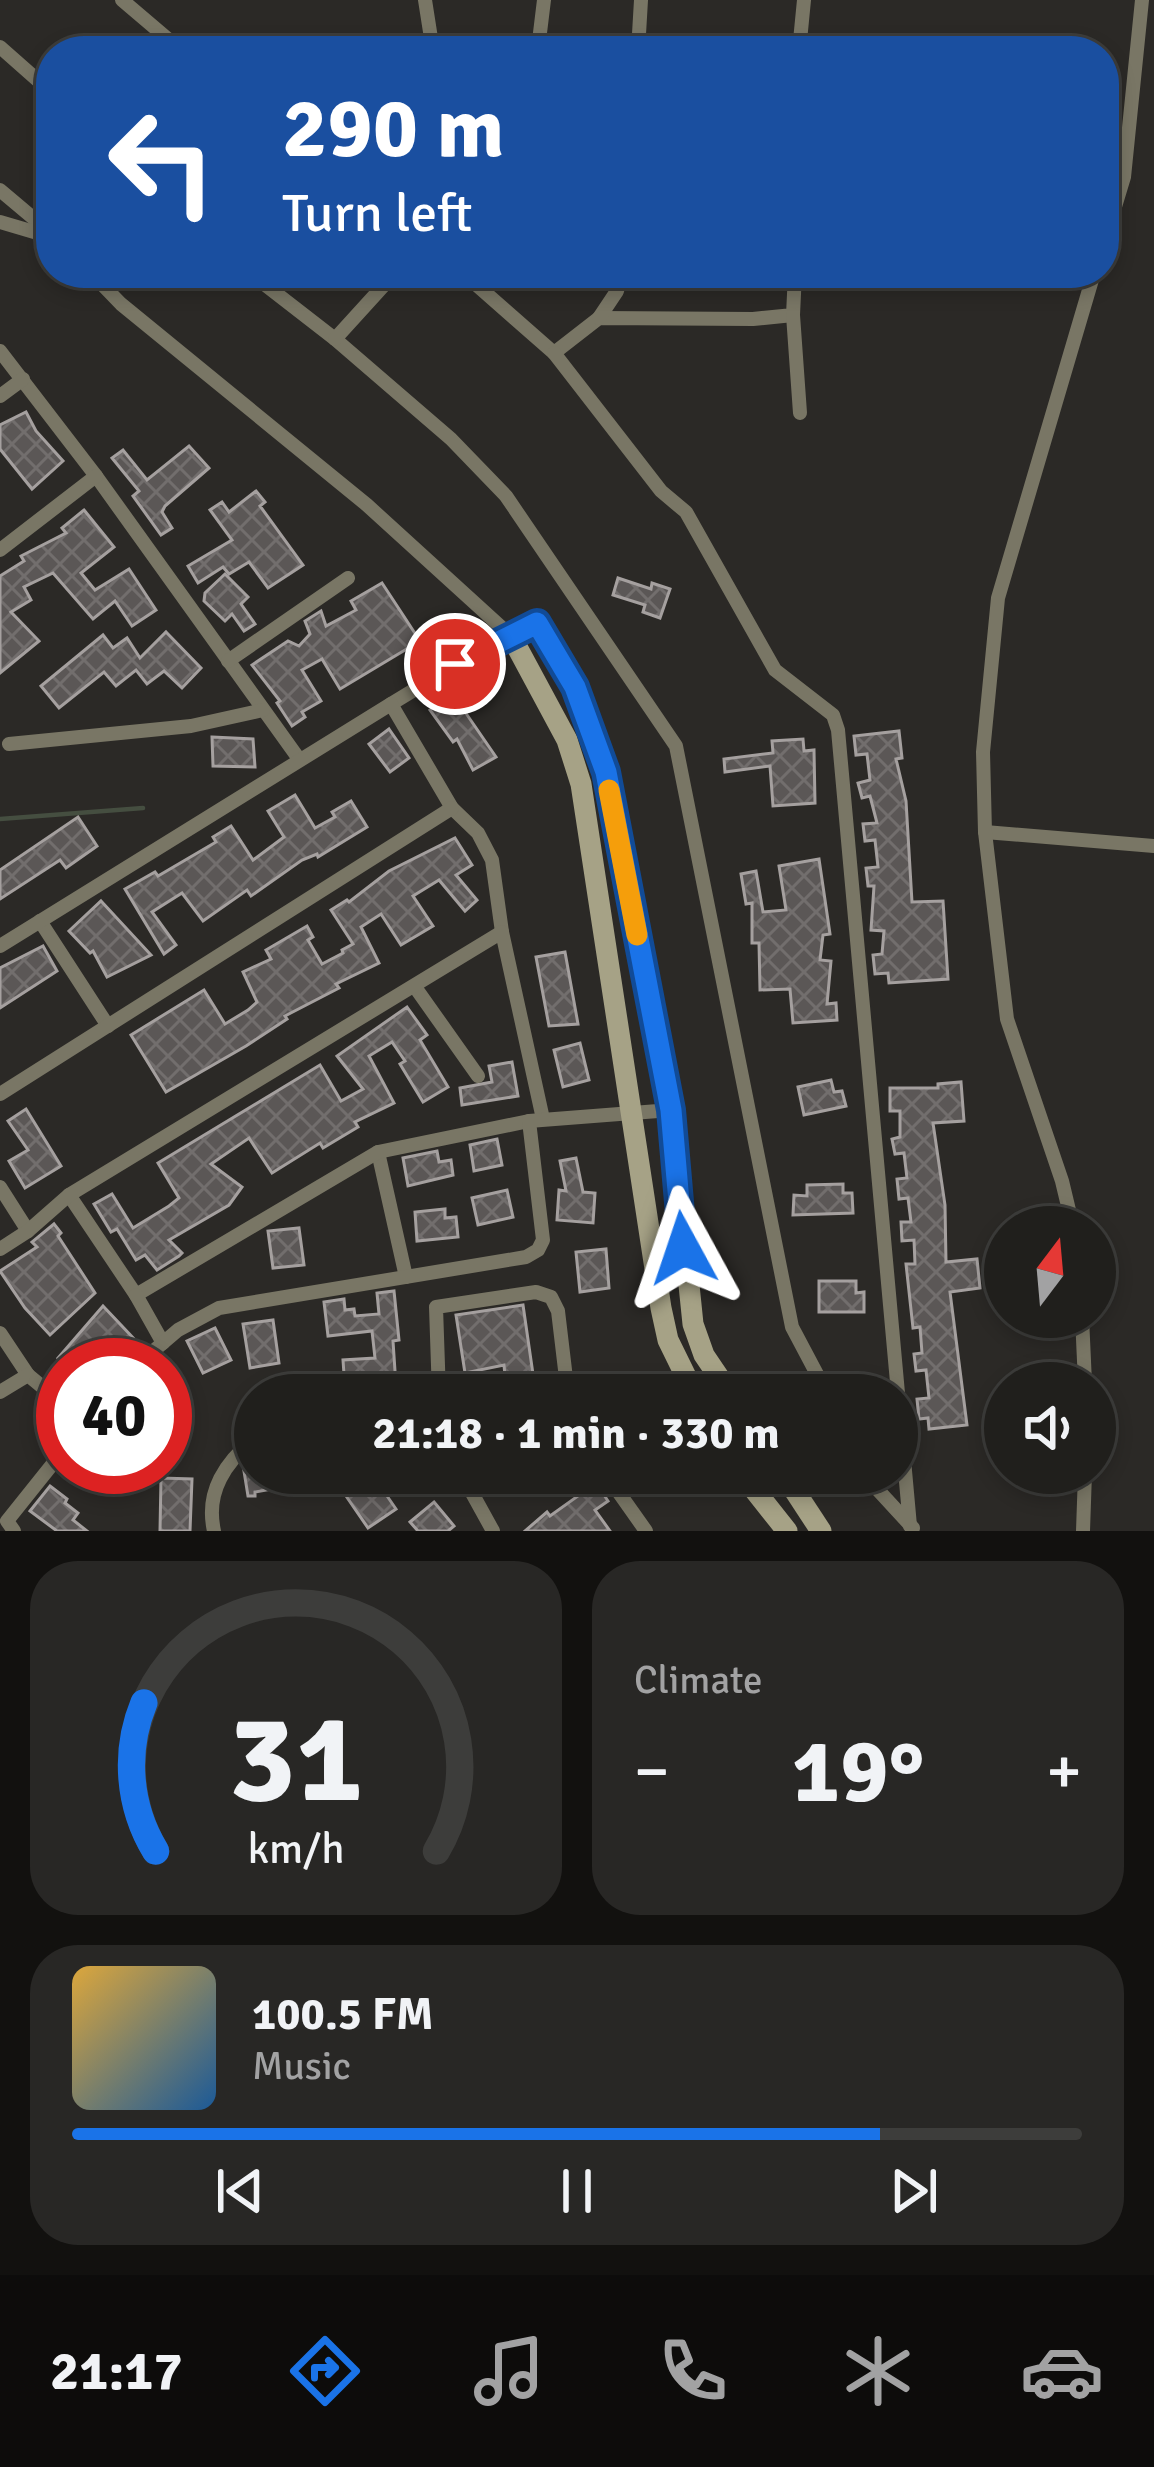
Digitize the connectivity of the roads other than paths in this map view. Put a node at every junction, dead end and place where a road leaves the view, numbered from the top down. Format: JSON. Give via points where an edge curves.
{"nodes":[{"id":1,"x":122,"y":0,"type":"edge"},
{"id":2,"x":424,"y":0,"type":"edge"},
{"id":3,"x":544,"y":0,"type":"edge"},
{"id":4,"x":641,"y":0,"type":"edge"},
{"id":5,"x":804,"y":0,"type":"edge"},
{"id":6,"x":1142,"y":0,"type":"edge"},
{"id":7,"x":164,"y":36,"type":"edge"},
{"id":8,"x":430,"y":36,"type":"edge"},
{"id":9,"x":540,"y":36,"type":"edge"},
{"id":10,"x":639,"y":36,"type":"edge"},
{"id":11,"x":800,"y":36,"type":"edge"},
{"id":12,"x":0,"y":46,"type":"edge"},
{"id":13,"x":36,"y":78,"type":"edge"},
{"id":14,"x":0,"y":190,"type":"edge"},
{"id":15,"x":1119,"y":194,"type":"edge"},
{"id":16,"x":0,"y":222,"type":"edge"},
{"id":17,"x":36,"y":222,"type":"edge"},
{"id":18,"x":36,"y":231,"type":"edge"},
{"id":19,"x":106,"y":288,"type":"edge"},
{"id":20,"x":269,"y":288,"type":"edge"},
{"id":21,"x":381,"y":288,"type":"edge"},
{"id":22,"x":480,"y":288,"type":"edge"},
{"id":23,"x":618,"y":288,"type":"edge"},
{"id":24,"x":795,"y":288,"type":"edge"},
{"id":25,"x":1090,"y":288,"type":"edge"},
{"id":26,"x":794,"y":315,"type":"junction"},
{"id":27,"x":599,"y":318,"type":"junction"},
{"id":28,"x":335,"y":339,"type":"junction"},
{"id":29,"x":0,"y":351,"type":"edge"},
{"id":30,"x":554,"y":353,"type":"junction"},
{"id":31,"x":23,"y":379,"type":"junction"},
{"id":32,"x":0,"y":396,"type":"edge"},
{"id":33,"x":800,"y":413,"type":"dead end"},
{"id":34,"x":96,"y":476,"type":"junction"},
{"id":35,"x":0,"y":550,"type":"edge"},
{"id":36,"x":348,"y":578,"type":"dead end"},
{"id":37,"x":537,"y":623,"type":"joint"},
{"id":38,"x":511,"y":636,"type":"junction"},
{"id":39,"x":228,"y":662,"type":"junction"},
{"id":40,"x":391,"y":704,"type":"junction"},
{"id":41,"x":263,"y":710,"type":"junction"},
{"id":42,"x":8,"y":744,"type":"dead end"},
{"id":43,"x":299,"y":758,"type":"junction"},
{"id":44,"x":452,"y":808,"type":"junction"},
{"id":45,"x":985,"y":832,"type":"junction"},
{"id":46,"x":1154,"y":846,"type":"edge"},
{"id":47,"x":40,"y":921,"type":"junction"},
{"id":48,"x":502,"y":932,"type":"junction"},
{"id":49,"x":0,"y":946,"type":"edge"},
{"id":50,"x":415,"y":987,"type":"junction"},
{"id":51,"x":108,"y":1026,"type":"junction"},
{"id":52,"x":478,"y":1076,"type":"dead end"},
{"id":53,"x":0,"y":1094,"type":"edge"},
{"id":54,"x":671,"y":1110,"type":"junction"},
{"id":55,"x":633,"y":1114,"type":"junction"},
{"id":56,"x":536,"y":1120,"type":"junction"},
{"id":57,"x":378,"y":1152,"type":"junction"},
{"id":58,"x":0,"y":1186,"type":"edge"},
{"id":59,"x":69,"y":1195,"type":"junction"},
{"id":60,"x":1068,"y":1206,"type":"edge"},
{"id":61,"x":28,"y":1231,"type":"junction"},
{"id":62,"x":0,"y":1249,"type":"edge"},
{"id":63,"x":406,"y":1277,"type":"junction"},
{"id":64,"x":136,"y":1295,"type":"junction"},
{"id":65,"x":0,"y":1334,"type":"edge"},
{"id":66,"x":160,"y":1338,"type":"edge"},
{"id":67,"x":169,"y":1338,"type":"edge"},
{"id":68,"x":438,"y":1374,"type":"edge"},
{"id":69,"x":566,"y":1374,"type":"edge"},
{"id":70,"x":685,"y":1374,"type":"edge"},
{"id":71,"x":717,"y":1374,"type":"edge"},
{"id":72,"x":817,"y":1374,"type":"edge"},
{"id":73,"x":28,"y":1375,"type":"junction"},
{"id":74,"x":36,"y":1382,"type":"edge"},
{"id":75,"x":0,"y":1392,"type":"edge"},
{"id":76,"x":234,"y":1456,"type":"edge"},
{"id":77,"x":36,"y":1485,"type":"edge"},
{"id":78,"x":473,"y":1494,"type":"edge"},
{"id":79,"x":620,"y":1494,"type":"edge"},
{"id":80,"x":758,"y":1494,"type":"edge"},
{"id":81,"x":797,"y":1494,"type":"edge"},
{"id":82,"x":882,"y":1494,"type":"edge"},
{"id":83,"x":1084,"y":1494,"type":"edge"},
{"id":84,"x":7,"y":1521,"type":"edge"},
{"id":85,"x":914,"y":1528,"type":"edge"},
{"id":86,"x":214,"y":1531,"type":"edge"},
{"id":87,"x":493,"y":1531,"type":"edge"},
{"id":88,"x":646,"y":1531,"type":"edge"},
{"id":89,"x":787,"y":1531,"type":"edge"},
{"id":90,"x":821,"y":1531,"type":"edge"},
{"id":91,"x":1083,"y":1531,"type":"edge"}],
"edges":[{"from":1,"to":7,"type":"street"},
{"from":2,"to":8,"type":"street"},
{"from":3,"to":9,"type":"street"},
{"from":4,"to":10,"type":"street"},
{"from":5,"to":11,"type":"street"},
{"from":6,"to":15,"type":"street"},
{"from":12,"to":13,"type":"street"},
{"from":14,"to":17,"type":"street"},
{"from":16,"to":18,"type":"street"},
{"from":19,"to":38,"type":"street"},
{"from":20,"to":28,"type":"street"},
{"from":21,"to":28,"type":"street"},
{"from":22,"to":30,"type":"street"},
{"from":23,"to":27,"type":"street"},
{"from":24,"to":26,"type":"street"},
{"from":25,"to":45,"type":"street","via":[[998,598],[982,752]]},
{"from":26,"to":27,"type":"street"},
{"from":26,"to":33,"type":"street"},
{"from":27,"to":30,"type":"street"},
{"from":28,"to":72,"type":"street","via":[[506,496],[676,746],[792,1327]]},
{"from":29,"to":31,"type":"street"},
{"from":30,"to":85,"type":"street","via":[[686,512],[775,670],[833,715],[838,730]]},
{"from":31,"to":32,"type":"street"},
{"from":31,"to":34,"type":"street"},
{"from":34,"to":35,"type":"street"},
{"from":34,"to":39,"type":"street"},
{"from":36,"to":39,"type":"street"},
{"from":37,"to":38,"type":"street"},
{"from":37,"to":54,"type":"street","via":[[575,687],[606,772]]},
{"from":38,"to":40,"type":"street"},
{"from":38,"to":55,"type":"street","via":[[581,784]]},
{"from":39,"to":41,"type":"street"},
{"from":40,"to":43,"type":"street"},
{"from":40,"to":44,"type":"street"},
{"from":41,"to":42,"type":"street","via":[[191,726]]},
{"from":41,"to":43,"type":"street"},
{"from":43,"to":47,"type":"street"},
{"from":44,"to":48,"type":"street","via":[[492,860]]},
{"from":44,"to":51,"type":"street"},
{"from":45,"to":46,"type":"street"},
{"from":45,"to":60,"type":"street","via":[[1007,1019]]},
{"from":47,"to":49,"type":"street"},
{"from":47,"to":51,"type":"street"},
{"from":48,"to":50,"type":"street"},
{"from":48,"to":56,"type":"street"},
{"from":50,"to":52,"type":"street"},
{"from":50,"to":59,"type":"street"},
{"from":51,"to":53,"type":"street"},
{"from":54,"to":55,"type":"street"},
{"from":54,"to":71,"type":"street","via":[[693,1324]]},
{"from":55,"to":56,"type":"street"},
{"from":55,"to":70,"type":"street","via":[[668,1340]]},
{"from":56,"to":57,"type":"street"},
{"from":56,"to":63,"type":"street","via":[[538,1250]]},
{"from":57,"to":63,"type":"street"},
{"from":57,"to":64,"type":"street"},
{"from":58,"to":61,"type":"street"},
{"from":59,"to":61,"type":"street"},
{"from":59,"to":64,"type":"street"},
{"from":61,"to":62,"type":"street"},
{"from":63,"to":67,"type":"street","via":[[219,1308]]},
{"from":64,"to":66,"type":"street"},
{"from":65,"to":73,"type":"street"},
{"from":68,"to":69,"type":"street","via":[[436,1307],[536,1292],[551,1297],[558,1311]]},
{"from":73,"to":74,"type":"street"},
{"from":73,"to":75,"type":"street"},
{"from":76,"to":86,"type":"street","via":[[216,1483]]},
{"from":77,"to":84,"type":"street"},
{"from":78,"to":87,"type":"street"},
{"from":79,"to":88,"type":"street"},
{"from":80,"to":89,"type":"street"},
{"from":81,"to":90,"type":"street"},
{"from":82,"to":85,"type":"street"},
{"from":83,"to":91,"type":"street"}]}
